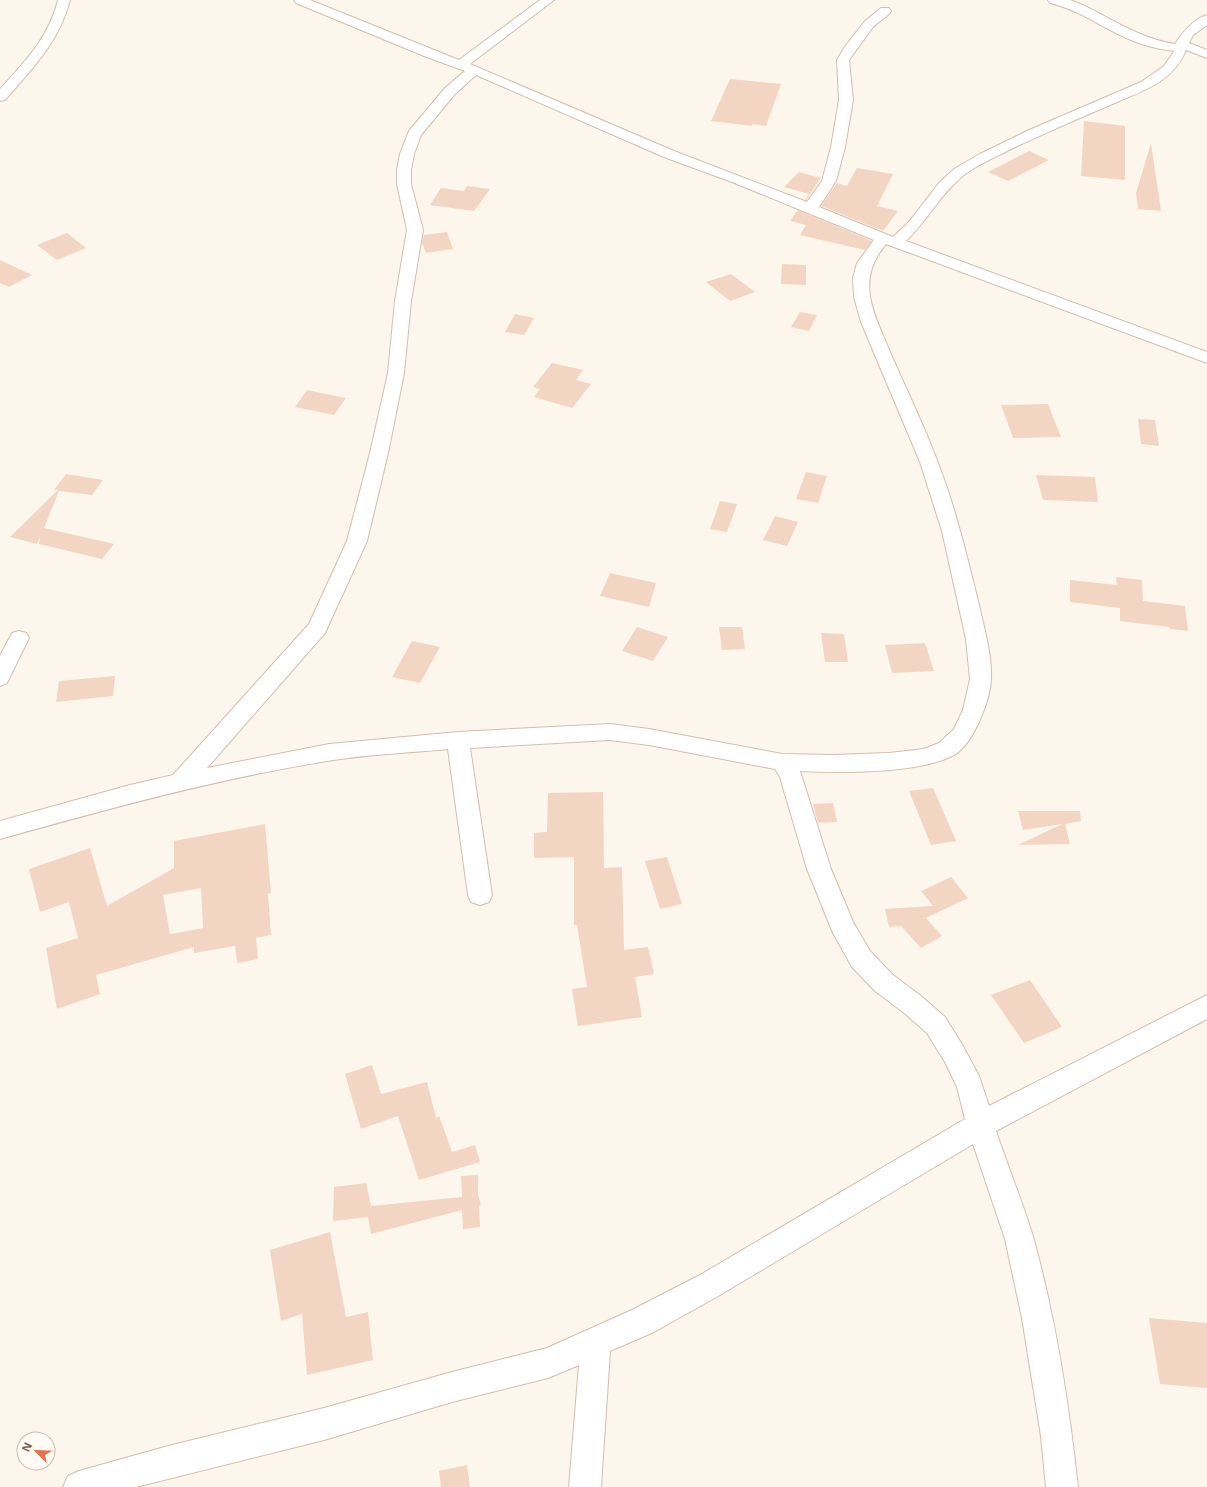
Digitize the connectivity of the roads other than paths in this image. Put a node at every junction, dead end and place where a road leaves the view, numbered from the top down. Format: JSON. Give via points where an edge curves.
{"nodes":[{"id":1,"x":64,"y":0,"type":"edge"},
{"id":2,"x":300,"y":0,"type":"edge"},
{"id":3,"x":548,"y":0,"type":"edge"},
{"id":4,"x":1054,"y":0,"type":"edge"},
{"id":5,"x":885,"y":11,"type":"dead end"},
{"id":6,"x":1207,"y":19,"type":"edge"},
{"id":7,"x":1181,"y":46,"type":"junction"},
{"id":8,"x":1207,"y":54,"type":"edge"},
{"id":9,"x":467,"y":68,"type":"junction"},
{"id":10,"x":0,"y":98,"type":"edge"},
{"id":11,"x":810,"y":208,"type":"junction"},
{"id":12,"x":890,"y":240,"type":"junction"},
{"id":13,"x":1207,"y":358,"type":"edge"},
{"id":14,"x":19,"y":638,"type":"dead end"},
{"id":15,"x":0,"y":678,"type":"edge"},
{"id":16,"x":458,"y":740,"type":"junction"},
{"id":17,"x":216,"y":744,"type":"junction"},
{"id":18,"x":782,"y":762,"type":"junction"},
{"id":19,"x":240,"y":769,"type":"junction"},
{"id":20,"x":181,"y":782,"type":"junction"},
{"id":21,"x":0,"y":830,"type":"edge"},
{"id":22,"x":480,"y":895,"type":"dead end"},
{"id":23,"x":1207,"y":1006,"type":"edge"},
{"id":24,"x":980,"y":1125,"type":"junction"},
{"id":25,"x":596,"y":1342,"type":"junction"},
{"id":26,"x":79,"y":1487,"type":"edge"},
{"id":27,"x":585,"y":1487,"type":"edge"},
{"id":28,"x":1062,"y":1487,"type":"edge"}],
"edges":[{"from":1,"to":10,"type":"street","via":[[61,16],[52,36]]},
{"from":2,"to":9,"type":"street"},
{"from":3,"to":9,"type":"street"},
{"from":4,"to":7,"type":"street","via":[[1071,4],[1139,39]]},
{"from":5,"to":11,"type":"street","via":[[869,24],[843,60],[846,100],[838,147],[829,181]]},
{"from":6,"to":7,"type":"street","via":[[1186,35]]},
{"from":7,"to":8,"type":"street"},
{"from":7,"to":12,"type":"street","via":[[1172,65],[1160,77],[1032,134],[959,172],[944,186],[913,226]]},
{"from":9,"to":11,"type":"street","via":[[669,154]]},
{"from":9,"to":17,"type":"street","via":[[414,134],[407,154],[404,184],[414,230],[403,301],[396,373],[357,541],[318,628]]},
{"from":11,"to":12,"type":"street"},
{"from":12,"to":13,"type":"street"},
{"from":12,"to":18,"type":"street","via":[[872,251],[865,263],[861,278],[862,297],[869,322],[929,462],[952,531],[976,639],[981,679],[974,710],[962,734],[947,749],[925,757],[889,761],[833,764]]},
{"from":14,"to":15,"type":"street"},
{"from":16,"to":18,"type":"street","via":[[610,732]]},
{"from":16,"to":19,"type":"street","via":[[329,752]]},
{"from":16,"to":22,"type":"street"},
{"from":17,"to":19,"type":"street"},
{"from":17,"to":20,"type":"street"},
{"from":18,"to":24,"type":"street","via":[[791,776],[818,869],[842,926],[861,959],[884,983],[936,1025],[970,1085]]},
{"from":19,"to":20,"type":"street"},
{"from":20,"to":21,"type":"street"},
{"from":23,"to":24,"type":"street"},
{"from":24,"to":25,"type":"street","via":[[710,1285],[643,1321]]},
{"from":24,"to":28,"type":"street","via":[[1019,1239],[1037,1318],[1057,1436]]},
{"from":25,"to":26,"type":"street","via":[[548,1363]]},
{"from":25,"to":27,"type":"street"}]}
